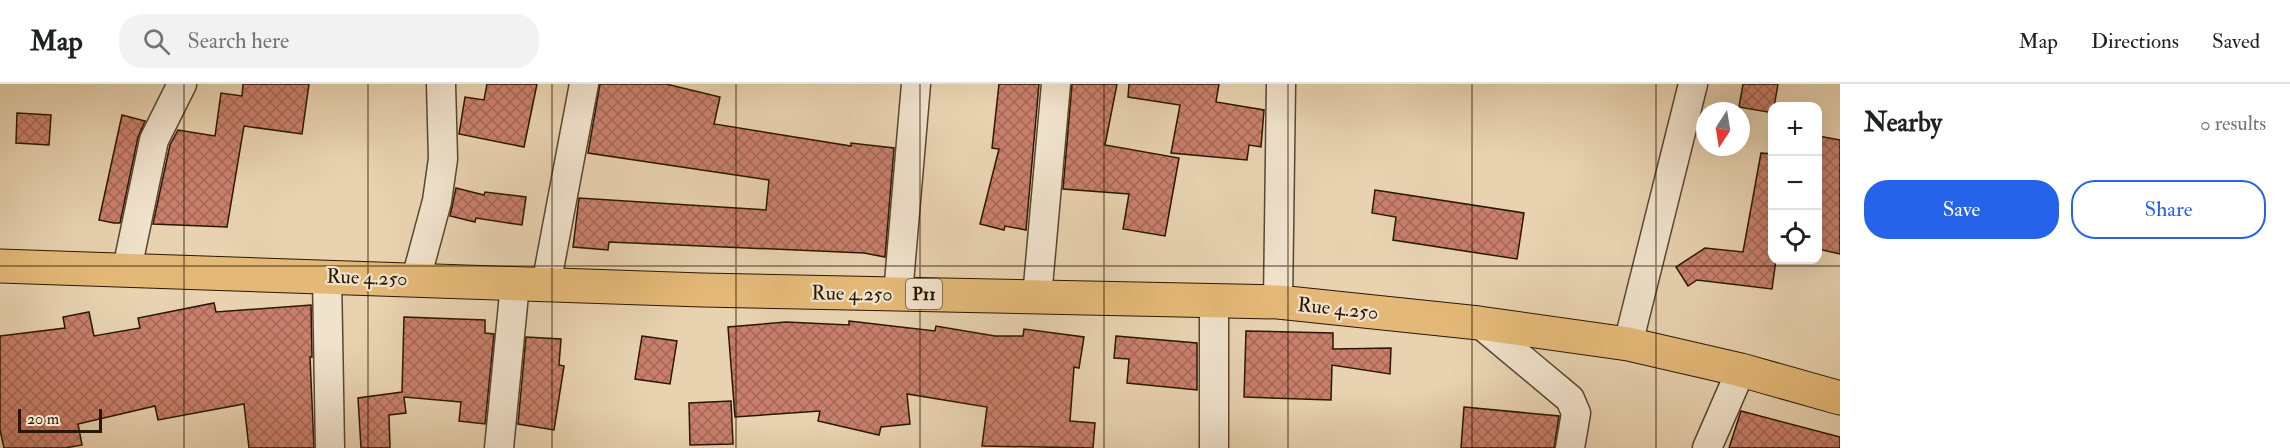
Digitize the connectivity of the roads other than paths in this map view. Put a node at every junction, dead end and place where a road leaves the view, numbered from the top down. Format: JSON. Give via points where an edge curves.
{"nodes":[{"id":1,"x":182,"y":84,"type":"edge"},
{"id":2,"x":441,"y":84,"type":"edge"},
{"id":3,"x":584,"y":84,"type":"edge"},
{"id":4,"x":916,"y":84,"type":"edge"},
{"id":5,"x":1056,"y":84,"type":"edge"},
{"id":6,"x":1281,"y":84,"type":"edge"},
{"id":7,"x":1693,"y":84,"type":"edge"},
{"id":8,"x":0,"y":266,"type":"edge"},
{"id":9,"x":127,"y":269,"type":"junction"},
{"id":10,"x":327,"y":276,"type":"junction"},
{"id":11,"x":416,"y":279,"type":"junction"},
{"id":12,"x":530,"y":284,"type":"junction"},
{"id":13,"x":898,"y":294,"type":"junction"},
{"id":14,"x":1037,"y":297,"type":"junction"},
{"id":15,"x":1214,"y":300,"type":"junction"},
{"id":16,"x":1278,"y":302,"type":"junction"},
{"id":17,"x":1479,"y":323,"type":"junction"},
{"id":18,"x":1629,"y":344,"type":"junction"},
{"id":19,"x":1741,"y":370,"type":"junction"},
{"id":20,"x":1840,"y":398,"type":"edge"},
{"id":21,"x":330,"y":448,"type":"edge"},
{"id":22,"x":499,"y":448,"type":"edge"},
{"id":23,"x":1214,"y":448,"type":"edge"},
{"id":24,"x":1570,"y":448,"type":"edge"},
{"id":25,"x":1707,"y":448,"type":"edge"}],
"edges":[{"from":1,"to":9,"type":"street","via":[[154,140]]},
{"from":2,"to":11,"type":"street","via":[[443,159],[437,201]]},
{"from":3,"to":12,"type":"street"},
{"from":4,"to":13,"type":"street"},
{"from":5,"to":14,"type":"street"},
{"from":6,"to":16,"type":"street"},
{"from":7,"to":18,"type":"street"},
{"from":8,"to":9,"type":"main road","name":"Rue 4.250","number":"P11"},
{"from":9,"to":10,"type":"main road","name":"Rue 4.250","number":"P11"},
{"from":10,"to":11,"type":"main road","name":"Rue 4.250","number":"P11"},
{"from":10,"to":21,"type":"street"},
{"from":11,"to":12,"type":"main road","name":"Rue 4.250","number":"P11"},
{"from":12,"to":13,"type":"main road","name":"Rue 4.250","number":"P11"},
{"from":12,"to":22,"type":"street"},
{"from":13,"to":14,"type":"main road","name":"Rue 4.250","number":"P11"},
{"from":14,"to":15,"type":"main road","name":"Rue 4.250","number":"P11"},
{"from":15,"to":16,"type":"main road","name":"Rue 4.250","number":"P11"},
{"from":15,"to":23,"type":"street"},
{"from":16,"to":17,"type":"main road","name":"Rue 4.250","number":"P11"},
{"from":17,"to":18,"type":"main road","name":"Rue 4.250","number":"P11"},
{"from":17,"to":24,"type":"street","via":[[1570,399],[1576,413]]},
{"from":18,"to":19,"type":"main road","name":"Rue 4.250","number":"P11"},
{"from":19,"to":20,"type":"main road","name":"Rue 4.250","number":"P11"},
{"from":19,"to":25,"type":"street"}]}
